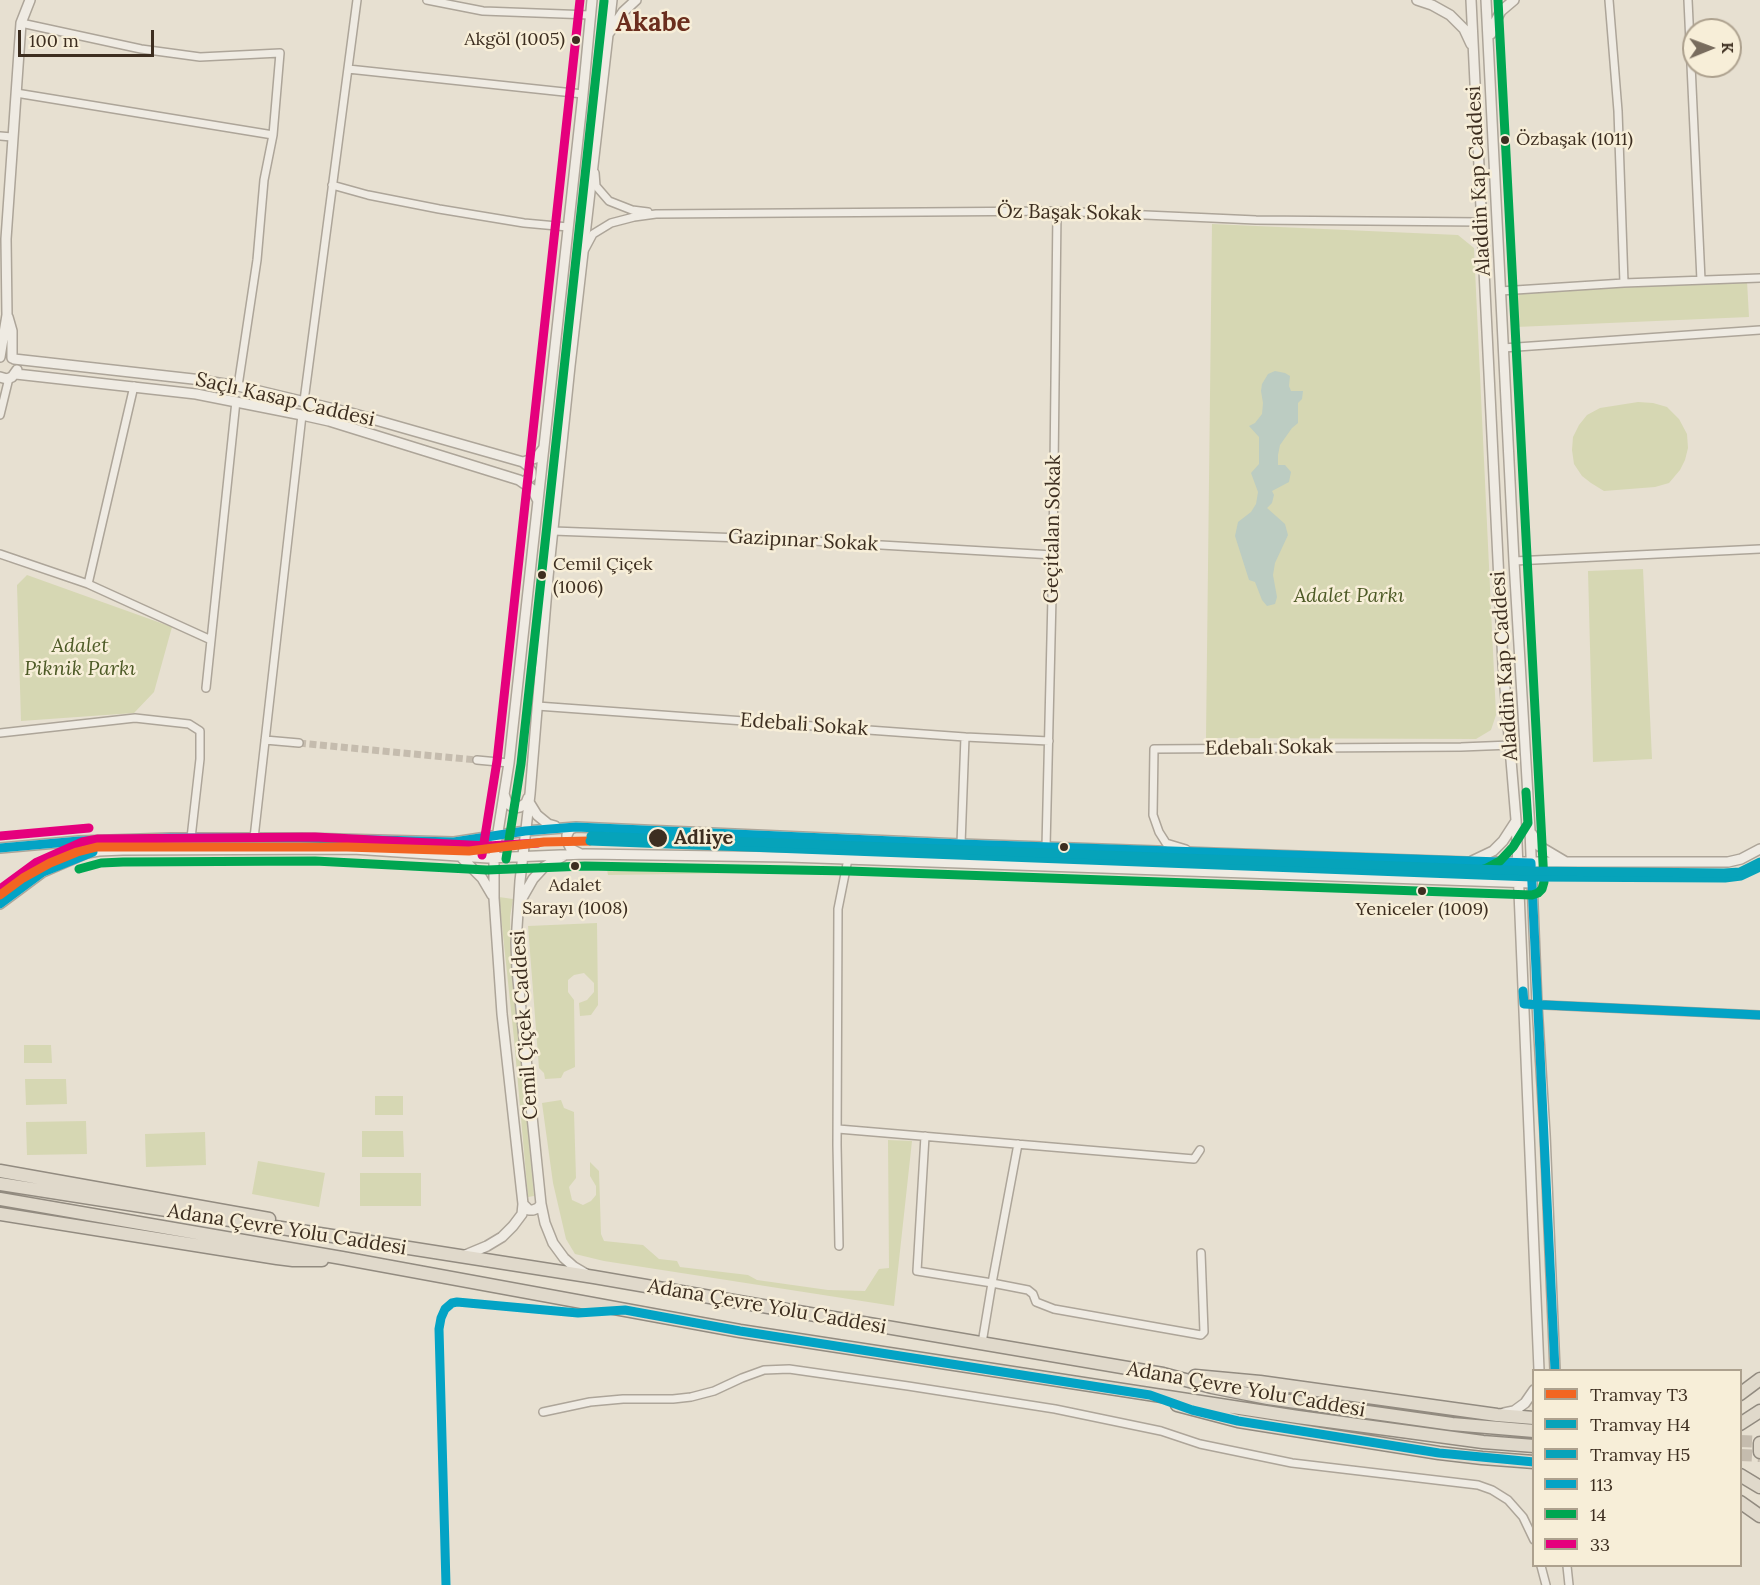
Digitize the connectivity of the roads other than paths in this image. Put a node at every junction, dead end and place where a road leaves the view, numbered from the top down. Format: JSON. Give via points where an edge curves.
{"nodes":[{"id":1,"x":30,"y":0,"type":"edge"},
{"id":2,"x":357,"y":0,"type":"edge"},
{"id":3,"x":428,"y":0,"type":"edge"},
{"id":4,"x":592,"y":0,"type":"edge"},
{"id":5,"x":612,"y":0,"type":"edge"},
{"id":6,"x":636,"y":0,"type":"edge"},
{"id":7,"x":1417,"y":0,"type":"edge"},
{"id":8,"x":1471,"y":0,"type":"edge"},
{"id":9,"x":1486,"y":0,"type":"edge"},
{"id":10,"x":1514,"y":0,"type":"edge"},
{"id":11,"x":1609,"y":0,"type":"edge"},
{"id":12,"x":1688,"y":0,"type":"edge"},
{"id":13,"x":444,"y":2,"type":"edge"},
{"id":14,"x":590,"y":15,"type":"junction"},
{"id":15,"x":21,"y":23,"type":"junction"},
{"id":16,"x":608,"y":35,"type":"junction"},
{"id":17,"x":1473,"y":47,"type":"junction"},
{"id":18,"x":1488,"y":47,"type":"junction"},
{"id":19,"x":348,"y":69,"type":"junction"},
{"id":20,"x":16,"y":93,"type":"junction"},
{"id":21,"x":583,"y":94,"type":"junction"},
{"id":22,"x":273,"y":135,"type":"junction"},
{"id":23,"x":0,"y":136,"type":"edge"},
{"id":24,"x":12,"y":137,"type":"junction"},
{"id":25,"x":593,"y":159,"type":"junction"},
{"id":26,"x":332,"y":185,"type":"junction"},
{"id":27,"x":1057,"y":211,"type":"junction"},
{"id":28,"x":656,"y":214,"type":"junction"},
{"id":29,"x":1481,"y":222,"type":"junction"},
{"id":30,"x":568,"y":227,"type":"junction"},
{"id":31,"x":3,"y":239,"type":"edge"},
{"id":32,"x":582,"y":254,"type":"junction"},
{"id":33,"x":1760,"y":278,"type":"edge"},
{"id":34,"x":1701,"y":280,"type":"junction"},
{"id":35,"x":1624,"y":283,"type":"junction"},
{"id":36,"x":1500,"y":291,"type":"junction"},
{"id":37,"x":7,"y":315,"type":"junction"},
{"id":38,"x":1760,"y":330,"type":"edge"},
{"id":39,"x":1503,"y":348,"type":"junction"},
{"id":40,"x":0,"y":357,"type":"edge"},
{"id":41,"x":13,"y":358,"type":"junction"},
{"id":42,"x":8,"y":376,"type":"edge"},
{"id":43,"x":134,"y":386,"type":"junction"},
{"id":44,"x":238,"y":386,"type":"junction"},
{"id":45,"x":236,"y":401,"type":"junction"},
{"id":46,"x":304,"y":401,"type":"junction"},
{"id":47,"x":0,"y":415,"type":"edge"},
{"id":48,"x":302,"y":415,"type":"junction"},
{"id":49,"x":544,"y":447,"type":"junction"},
{"id":50,"x":523,"y":462,"type":"junction"},
{"id":51,"x":524,"y":482,"type":"junction"},
{"id":52,"x":538,"y":501,"type":"junction"},
{"id":53,"x":553,"y":531,"type":"junction"},
{"id":54,"x":1760,"y":549,"type":"edge"},
{"id":55,"x":0,"y":554,"type":"edge"},
{"id":56,"x":1053,"y":555,"type":"junction"},
{"id":57,"x":1514,"y":561,"type":"junction"},
{"id":58,"x":88,"y":584,"type":"junction"},
{"id":59,"x":211,"y":639,"type":"junction"},
{"id":60,"x":206,"y":688,"type":"dead end"},
{"id":61,"x":537,"y":706,"type":"junction"},
{"id":62,"x":0,"y":733,"type":"edge"},
{"id":63,"x":965,"y":737,"type":"junction"},
{"id":64,"x":265,"y":740,"type":"junction"},
{"id":65,"x":1049,"y":741,"type":"junction"},
{"id":66,"x":299,"y":743,"type":"tunnel mouth"},
{"id":67,"x":1511,"y":745,"type":"junction"},
{"id":68,"x":477,"y":760,"type":"tunnel mouth"},
{"id":69,"x":509,"y":763,"type":"junction"},
{"id":70,"x":504,"y":794,"type":"junction"},
{"id":71,"x":529,"y":798,"type":"junction"},
{"id":72,"x":1516,"y":820,"type":"junction"},
{"id":73,"x":499,"y":823,"type":"junction"},
{"id":74,"x":576,"y":827,"type":"junction"},
{"id":75,"x":560,"y":828,"type":"junction"},
{"id":76,"x":1530,"y":830,"type":"junction"},
{"id":77,"x":530,"y":831,"type":"junction"},
{"id":78,"x":496,"y":837,"type":"junction"},
{"id":79,"x":191,"y":838,"type":"junction"},
{"id":80,"x":254,"y":838,"type":"junction"},
{"id":81,"x":480,"y":839,"type":"junction"},
{"id":82,"x":962,"y":844,"type":"junction"},
{"id":83,"x":1046,"y":847,"type":"junction"},
{"id":84,"x":0,"y":848,"type":"edge"},
{"id":85,"x":1760,"y":849,"type":"edge"},
{"id":86,"x":1194,"y":852,"type":"junction"},
{"id":87,"x":568,"y":854,"type":"junction"},
{"id":88,"x":585,"y":854,"type":"junction"},
{"id":89,"x":459,"y":855,"type":"junction"},
{"id":90,"x":523,"y":856,"type":"junction"},
{"id":91,"x":494,"y":857,"type":"junction"},
{"id":92,"x":848,"y":859,"type":"junction"},
{"id":93,"x":1467,"y":862,"type":"junction"},
{"id":94,"x":1518,"y":863,"type":"junction"},
{"id":95,"x":1531,"y":863,"type":"junction"},
{"id":96,"x":1569,"y":863,"type":"junction"},
{"id":97,"x":1518,"y":882,"type":"junction"},
{"id":98,"x":1532,"y":883,"type":"junction"},
{"id":99,"x":494,"y":898,"type":"junction"},
{"id":100,"x":0,"y":904,"type":"edge"},
{"id":101,"x":519,"y":905,"type":"junction"},
{"id":102,"x":1524,"y":1004,"type":"junction"},
{"id":103,"x":1537,"y":1004,"type":"junction"},
{"id":104,"x":1760,"y":1015,"type":"edge"},
{"id":105,"x":838,"y":1129,"type":"junction"},
{"id":106,"x":925,"y":1136,"type":"junction"},
{"id":107,"x":1018,"y":1144,"type":"junction"},
{"id":108,"x":1200,"y":1150,"type":"dead end"},
{"id":109,"x":0,"y":1171,"type":"edge"},
{"id":110,"x":0,"y":1184,"type":"edge"},
{"id":111,"x":0,"y":1199,"type":"edge"},
{"id":112,"x":523,"y":1204,"type":"junction"},
{"id":113,"x":541,"y":1204,"type":"junction"},
{"id":114,"x":0,"y":1214,"type":"edge"},
{"id":115,"x":328,"y":1236,"type":"junction"},
{"id":116,"x":839,"y":1246,"type":"dead end"},
{"id":117,"x":1201,"y":1253,"type":"dead end"},
{"id":118,"x":457,"y":1257,"type":"junction"},
{"id":119,"x":342,"y":1258,"type":"junction"},
{"id":120,"x":594,"y":1277,"type":"junction"},
{"id":121,"x":992,"y":1283,"type":"junction"},
{"id":122,"x":982,"y":1343,"type":"junction"},
{"id":123,"x":1539,"y":1369,"type":"edge"},
{"id":124,"x":1555,"y":1369,"type":"edge"},
{"id":125,"x":1163,"y":1374,"type":"junction"},
{"id":126,"x":1760,"y":1379,"type":"edge"},
{"id":127,"x":1742,"y":1392,"type":"edge"},
{"id":128,"x":1532,"y":1394,"type":"edge"},
{"id":129,"x":1150,"y":1395,"type":"junction"},
{"id":130,"x":1760,"y":1411,"type":"edge"},
{"id":131,"x":543,"y":1412,"type":"dead end"},
{"id":132,"x":1497,"y":1415,"type":"junction"},
{"id":133,"x":1532,"y":1418,"type":"edge"},
{"id":134,"x":1742,"y":1423,"type":"edge"},
{"id":135,"x":1532,"y":1431,"type":"edge"},
{"id":136,"x":1760,"y":1443,"type":"edge"},
{"id":137,"x":1532,"y":1446,"type":"edge"},
{"id":138,"x":1760,"y":1452,"type":"edge"},
{"id":139,"x":1532,"y":1462,"type":"edge"},
{"id":140,"x":1742,"y":1476,"type":"edge"},
{"id":141,"x":1760,"y":1487,"type":"edge"},
{"id":142,"x":1742,"y":1503,"type":"edge"},
{"id":143,"x":1760,"y":1516,"type":"edge"},
{"id":144,"x":1532,"y":1538,"type":"edge"},
{"id":145,"x":1541,"y":1567,"type":"edge"},
{"id":146,"x":1567,"y":1567,"type":"edge"},
{"id":147,"x":1546,"y":1585,"type":"edge"},
{"id":148,"x":1569,"y":1585,"type":"edge"}],
"edges":[{"from":1,"to":15,"type":"street"},
{"from":2,"to":19,"type":"street"},
{"from":3,"to":13,"type":"street"},
{"from":4,"to":14,"type":"street","name":"Cemil Çiçek Caddesi"},
{"from":5,"to":16,"type":"street","name":"Cemil Çiçek Caddesi"},
{"from":6,"to":16,"type":"street"},
{"from":7,"to":17,"type":"street","via":[[1450,15],[1464,29]]},
{"from":8,"to":17,"type":"street","name":"Aladdin Kap Caddesi"},
{"from":9,"to":18,"type":"street","name":"Aladdin Kap Caddesi"},
{"from":10,"to":18,"type":"street","via":[[1501,11]]},
{"from":11,"to":35,"type":"street","via":[[1618,111]]},
{"from":12,"to":34,"type":"street"},
{"from":13,"to":14,"type":"street","via":[[483,11]]},
{"from":14,"to":21,"type":"street","name":"Cemil Çiçek Caddesi"},
{"from":15,"to":20,"type":"street"},
{"from":15,"to":22,"type":"street","via":[[141,49],[200,57],[280,53]]},
{"from":16,"to":25,"type":"street","name":"Cemil Çiçek Caddesi"},
{"from":17,"to":29,"type":"street","name":"Aladdin Kap Caddesi"},
{"from":18,"to":36,"type":"street","name":"Aladdin Kap Caddesi"},
{"from":19,"to":21,"type":"street"},
{"from":19,"to":26,"type":"street"},
{"from":20,"to":22,"type":"street"},
{"from":20,"to":24,"type":"street"},
{"from":21,"to":30,"type":"street","name":"Cemil Çiçek Caddesi"},
{"from":22,"to":44,"type":"street"},
{"from":23,"to":24,"type":"street"},
{"from":24,"to":31,"type":"street"},
{"from":25,"to":28,"type":"street","via":[[596,186],[609,201]]},
{"from":25,"to":32,"type":"street","name":"Cemil Çiçek Caddesi"},
{"from":26,"to":30,"type":"street","via":[[439,209]]},
{"from":26,"to":46,"type":"street"},
{"from":27,"to":28,"type":"street","name":"Öz Başak Sokak"},
{"from":27,"to":29,"type":"street","name":"Öz Başak Sokak","via":[[1256,220]]},
{"from":27,"to":56,"type":"street","name":"Geçitalan Sokak"},
{"from":28,"to":32,"type":"street","via":[[611,223],[593,234]]},
{"from":29,"to":67,"type":"street","name":"Aladdin Kap Caddesi","via":[[1503,664]]},
{"from":30,"to":49,"type":"street","name":"Cemil Çiçek Caddesi"},
{"from":31,"to":37,"type":"street"},
{"from":32,"to":53,"type":"street","name":"Cemil Çiçek Caddesi"},
{"from":33,"to":34,"type":"street"},
{"from":34,"to":35,"type":"street"},
{"from":35,"to":36,"type":"street"},
{"from":36,"to":39,"type":"street","name":"Aladdin Kap Caddesi"},
{"from":37,"to":40,"type":"street"},
{"from":37,"to":41,"type":"street"},
{"from":38,"to":39,"type":"street"},
{"from":39,"to":57,"type":"street","name":"Aladdin Kap Caddesi"},
{"from":40,"to":41,"type":"street","name":"Saçlı Kasap Caddesi"},
{"from":41,"to":42,"type":"street","via":[[17,366]]},
{"from":41,"to":44,"type":"street","name":"Saçlı Kasap Caddesi"},
{"from":42,"to":43,"type":"street","name":"Saçlı Kasap Caddesi"},
{"from":42,"to":47,"type":"street"},
{"from":43,"to":45,"type":"street","name":"Saçlı Kasap Caddesi"},
{"from":43,"to":58,"type":"street"},
{"from":44,"to":46,"type":"street","name":"Saçlı Kasap Caddesi"},
{"from":45,"to":48,"type":"street","name":"Saçlı Kasap Caddesi"},
{"from":45,"to":59,"type":"street"},
{"from":46,"to":50,"type":"street","name":"Saçlı Kasap Caddesi"},
{"from":48,"to":51,"type":"street","name":"Saçlı Kasap Caddesi"},
{"from":48,"to":64,"type":"street"},
{"from":49,"to":50,"type":"street","via":[[536,458]]},
{"from":49,"to":52,"type":"street","name":"Cemil Çiçek Caddesi"},
{"from":50,"to":51,"type":"street","via":[[531,471],[531,477]]},
{"from":51,"to":52,"type":"street"},
{"from":52,"to":69,"type":"street","name":"Cemil Çiçek Caddesi"},
{"from":53,"to":56,"type":"street","name":"Gazipınar Sokak"},
{"from":53,"to":61,"type":"street","name":"Cemil Çiçek Caddesi"},
{"from":54,"to":57,"type":"street"},
{"from":55,"to":58,"type":"street"},
{"from":56,"to":65,"type":"street","name":"Geçitalan Sokak"},
{"from":57,"to":76,"type":"street","name":"Aladdin Kap Caddesi"},
{"from":58,"to":59,"type":"street"},
{"from":59,"to":60,"type":"street"},
{"from":61,"to":63,"type":"street","name":"Edebali Sokak"},
{"from":61,"to":71,"type":"street","name":"Cemil Çiçek Caddesi"},
{"from":62,"to":79,"type":"street","via":[[135,718],[189,724],[200,731],[201,759]]},
{"from":63,"to":65,"type":"street","name":"Edebali Sokak"},
{"from":63,"to":82,"type":"street"},
{"from":64,"to":66,"type":"street"},
{"from":64,"to":80,"type":"street"},
{"from":65,"to":83,"type":"street","name":"Geçitalan Sokak"},
{"from":67,"to":72,"type":"street","name":"Aladdin Kap Caddesi"},
{"from":67,"to":86,"type":"street","name":"Edebalı Sokak","via":[[1154,749],[1153,815],[1159,832],[1166,843]]},
{"from":68,"to":69,"type":"street"},
{"from":69,"to":70,"type":"street","name":"Cemil Çiçek Caddesi"},
{"from":70,"to":71,"type":"street","via":[[514,808]]},
{"from":70,"to":73,"type":"street","name":"Cemil Çiçek Caddesi"},
{"from":71,"to":75,"type":"street","via":[[541,818]]},
{"from":71,"to":77,"type":"street","name":"Cemil Çiçek Caddesi"},
{"from":72,"to":93,"type":"street","via":[[1493,850]]},
{"from":72,"to":94,"type":"street","name":"Aladdin Kap Caddesi"},
{"from":73,"to":78,"type":"street","name":"Cemil Çiçek Caddesi"},
{"from":73,"to":81,"type":"street"},
{"from":74,"to":75,"type":"street"},
{"from":74,"to":82,"type":"street"},
{"from":74,"to":88,"type":"street","via":[[570,829],[567,841],[571,849]]},
{"from":75,"to":77,"type":"street"},
{"from":76,"to":95,"type":"street","name":"Aladdin Kap Caddesi"},
{"from":76,"to":96,"type":"street","via":[[1539,846]]},
{"from":77,"to":78,"type":"street"},
{"from":77,"to":90,"type":"street","name":"Cemil Çiçek Caddesi"},
{"from":78,"to":81,"type":"street"},
{"from":78,"to":91,"type":"street","name":"Cemil Çiçek Caddesi"},
{"from":79,"to":80,"type":"street"},
{"from":79,"to":84,"type":"street"},
{"from":80,"to":81,"type":"street","via":[[443,842]]},
{"from":82,"to":83,"type":"street"},
{"from":83,"to":86,"type":"street"},
{"from":85,"to":96,"type":"street","via":[[1728,862]]},
{"from":86,"to":93,"type":"street"},
{"from":87,"to":88,"type":"street"},
{"from":87,"to":90,"type":"street"},
{"from":87,"to":101,"type":"street","via":[[538,873]]},
{"from":88,"to":92,"type":"street"},
{"from":89,"to":91,"type":"street"},
{"from":89,"to":99,"type":"street","via":[[482,878]]},
{"from":89,"to":100,"type":"street","via":[[353,849],[99,851],[43,872]]},
{"from":90,"to":91,"type":"street"},
{"from":90,"to":101,"type":"street","name":"Cemil Çiçek Caddesi"},
{"from":91,"to":99,"type":"street","name":"Cemil Çiçek Caddesi"},
{"from":92,"to":97,"type":"street"},
{"from":92,"to":105,"type":"street","via":[[838,909]]},
{"from":93,"to":94,"type":"street"},
{"from":94,"to":95,"type":"street"},
{"from":94,"to":97,"type":"street","name":"Aladdin Kap Caddesi"},
{"from":95,"to":96,"type":"street"},
{"from":95,"to":98,"type":"street","name":"Aladdin Kap Caddesi"},
{"from":97,"to":98,"type":"street"},
{"from":97,"to":102,"type":"street","name":"Aladdin Kap Caddesi"},
{"from":98,"to":103,"type":"street","name":"Aladdin Kap Caddesi"},
{"from":99,"to":112,"type":"street","name":"Cemil Çiçek Caddesi"},
{"from":101,"to":113,"type":"street","name":"Cemil Çiçek Caddesi","via":[[517,970]]},
{"from":102,"to":103,"type":"street"},
{"from":102,"to":123,"type":"street","name":"Aladdin Kap Caddesi"},
{"from":103,"to":104,"type":"street"},
{"from":103,"to":124,"type":"street","name":"Aladdin Kap Caddesi"},
{"from":105,"to":106,"type":"street"},
{"from":105,"to":116,"type":"street"},
{"from":106,"to":107,"type":"street"},
{"from":106,"to":121,"type":"street","via":[[917,1271]]},
{"from":107,"to":108,"type":"street","via":[[1194,1159]]},
{"from":107,"to":121,"type":"street"},
{"from":109,"to":115,"type":"highway","via":[[253,1215]]},
{"from":110,"to":115,"type":"highway","name":"Adana Çevre Yolu Caddesi"},
{"from":111,"to":119,"type":"highway","name":"Adana Çevre Yolu Caddesi"},
{"from":112,"to":113,"type":"street","via":[[529,1210]]},
{"from":112,"to":118,"type":"street","via":[[522,1214],[502,1237],[481,1250]]},
{"from":113,"to":120,"type":"street","name":"Cemil Çiçek Caddesi","via":[[547,1230],[558,1250],[574,1267]]},
{"from":114,"to":119,"type":"highway","via":[[285,1259]]},
{"from":115,"to":118,"type":"highway","name":"Adana Çevre Yolu Caddesi"},
{"from":117,"to":121,"type":"street","via":[[1201,1335],[1054,1309],[1036,1302],[1028,1290]]},
{"from":118,"to":120,"type":"highway","name":"Adana Çevre Yolu Caddesi"},
{"from":119,"to":129,"type":"highway","name":"Adana Çevre Yolu Caddesi","via":[[740,1331]]},
{"from":120,"to":122,"type":"highway","name":"Adana Çevre Yolu Caddesi"},
{"from":121,"to":122,"type":"street"},
{"from":122,"to":125,"type":"highway","name":"Adana Çevre Yolu Caddesi"},
{"from":125,"to":132,"type":"highway","via":[[1260,1382]]},
{"from":125,"to":135,"type":"highway","name":"Adana Çevre Yolu Caddesi","via":[[1268,1398],[1452,1424]]},
{"from":126,"to":127,"type":"highway"},
{"from":128,"to":132,"type":"street","via":[[1514,1411]]},
{"from":129,"to":137,"type":"highway","name":"Adana Çevre Yolu Caddesi"},
{"from":129,"to":139,"type":"highway","via":[[1238,1421],[1450,1454]]},
{"from":130,"to":134,"type":"highway"},
{"from":131,"to":144,"type":"street","via":[[590,1402],[690,1397],[764,1370],[789,1369],[1055,1409],[1292,1463],[1478,1485],[1508,1500],[1523,1517]]},
{"from":132,"to":133,"type":"highway"},
{"from":136,"to":138,"type":"highway"},
{"from":140,"to":141,"type":"highway"},
{"from":142,"to":143,"type":"highway"},
{"from":145,"to":147,"type":"street"},
{"from":146,"to":148,"type":"street"}]}
